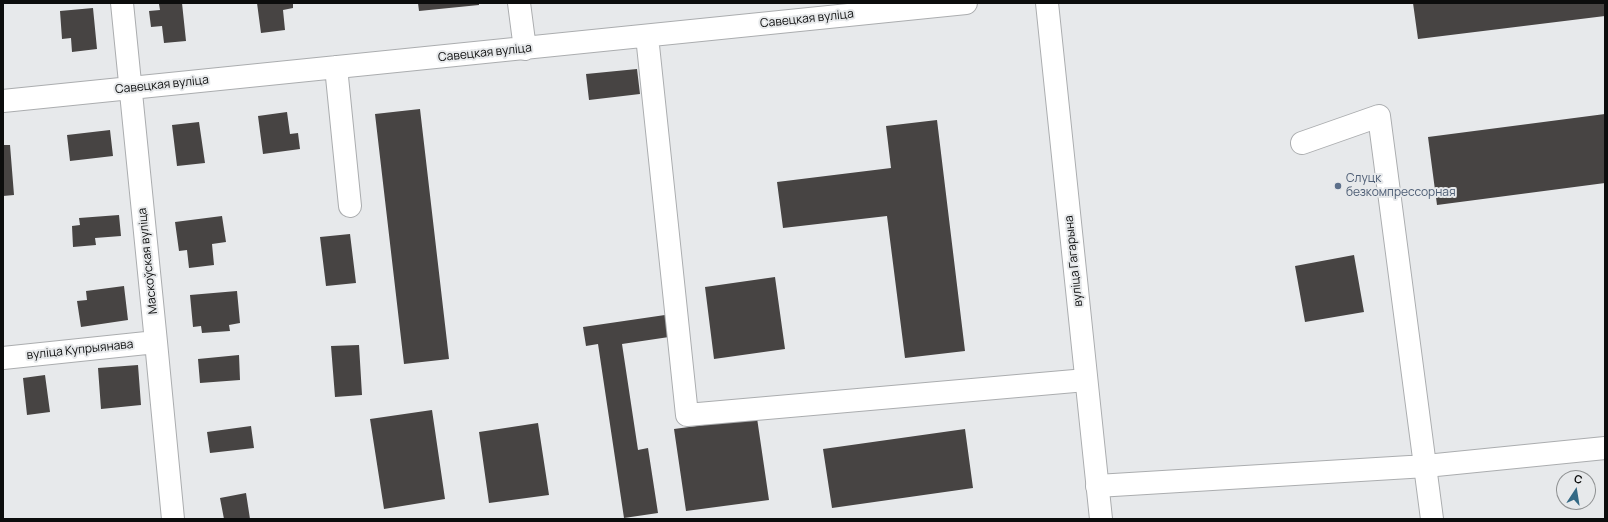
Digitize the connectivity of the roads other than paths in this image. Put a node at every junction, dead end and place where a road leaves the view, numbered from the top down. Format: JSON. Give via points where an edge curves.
{"nodes":[{"id":1,"x":122,"y":3,"type":"edge"},
{"id":2,"x":519,"y":3,"type":"edge"},
{"id":3,"x":966,"y":3,"type":"edge"},
{"id":4,"x":1047,"y":3,"type":"edge"},
{"id":5,"x":863,"y":8,"type":"edge"},
{"id":6,"x":647,"y":36,"type":"junction"},
{"id":7,"x":525,"y":49,"type":"junction"},
{"id":8,"x":336,"y":67,"type":"junction"},
{"id":9,"x":131,"y":89,"type":"junction"},
{"id":10,"x":3,"y":101,"type":"edge"},
{"id":11,"x":1302,"y":142,"type":"dead end"},
{"id":12,"x":350,"y":206,"type":"dead end"},
{"id":13,"x":156,"y":342,"type":"junction"},
{"id":14,"x":3,"y":358,"type":"edge"},
{"id":15,"x":1086,"y":380,"type":"junction"},
{"id":16,"x":1605,"y":448,"type":"edge"},
{"id":17,"x":1426,"y":466,"type":"junction"},
{"id":18,"x":1097,"y":486,"type":"junction"},
{"id":19,"x":173,"y":519,"type":"edge"},
{"id":20,"x":1101,"y":519,"type":"edge"},
{"id":21,"x":1432,"y":519,"type":"edge"}],
"edges":[{"from":1,"to":9,"type":"street","name":"Маскоўская вуліца"},
{"from":2,"to":7,"type":"street"},
{"from":3,"to":5,"type":"street","name":"Савецкая вуліца"},
{"from":4,"to":15,"type":"street","name":"вуліца Гагарына"},
{"from":5,"to":6,"type":"street","name":"Савецкая вуліца"},
{"from":6,"to":7,"type":"street","name":"Савецкая вуліца"},
{"from":6,"to":15,"type":"street","via":[[687,415]]},
{"from":7,"to":8,"type":"street","name":"Савецкая вуліца"},
{"from":8,"to":9,"type":"street","name":"Савецкая вуліца"},
{"from":8,"to":12,"type":"street"},
{"from":9,"to":10,"type":"street","name":"Савецкая вуліца"},
{"from":9,"to":13,"type":"street","name":"Маскоўская вуліца"},
{"from":11,"to":17,"type":"street","via":[[1378,116]]},
{"from":13,"to":14,"type":"street","name":"вуліца Купрыянава"},
{"from":13,"to":19,"type":"street","name":"Маскоўская вуліца"},
{"from":15,"to":18,"type":"street","name":"вуліца Гагарына"},
{"from":16,"to":17,"type":"street"},
{"from":17,"to":18,"type":"street"},
{"from":17,"to":21,"type":"street"},
{"from":18,"to":20,"type":"street","name":"вуліца Гагарына"}]}
